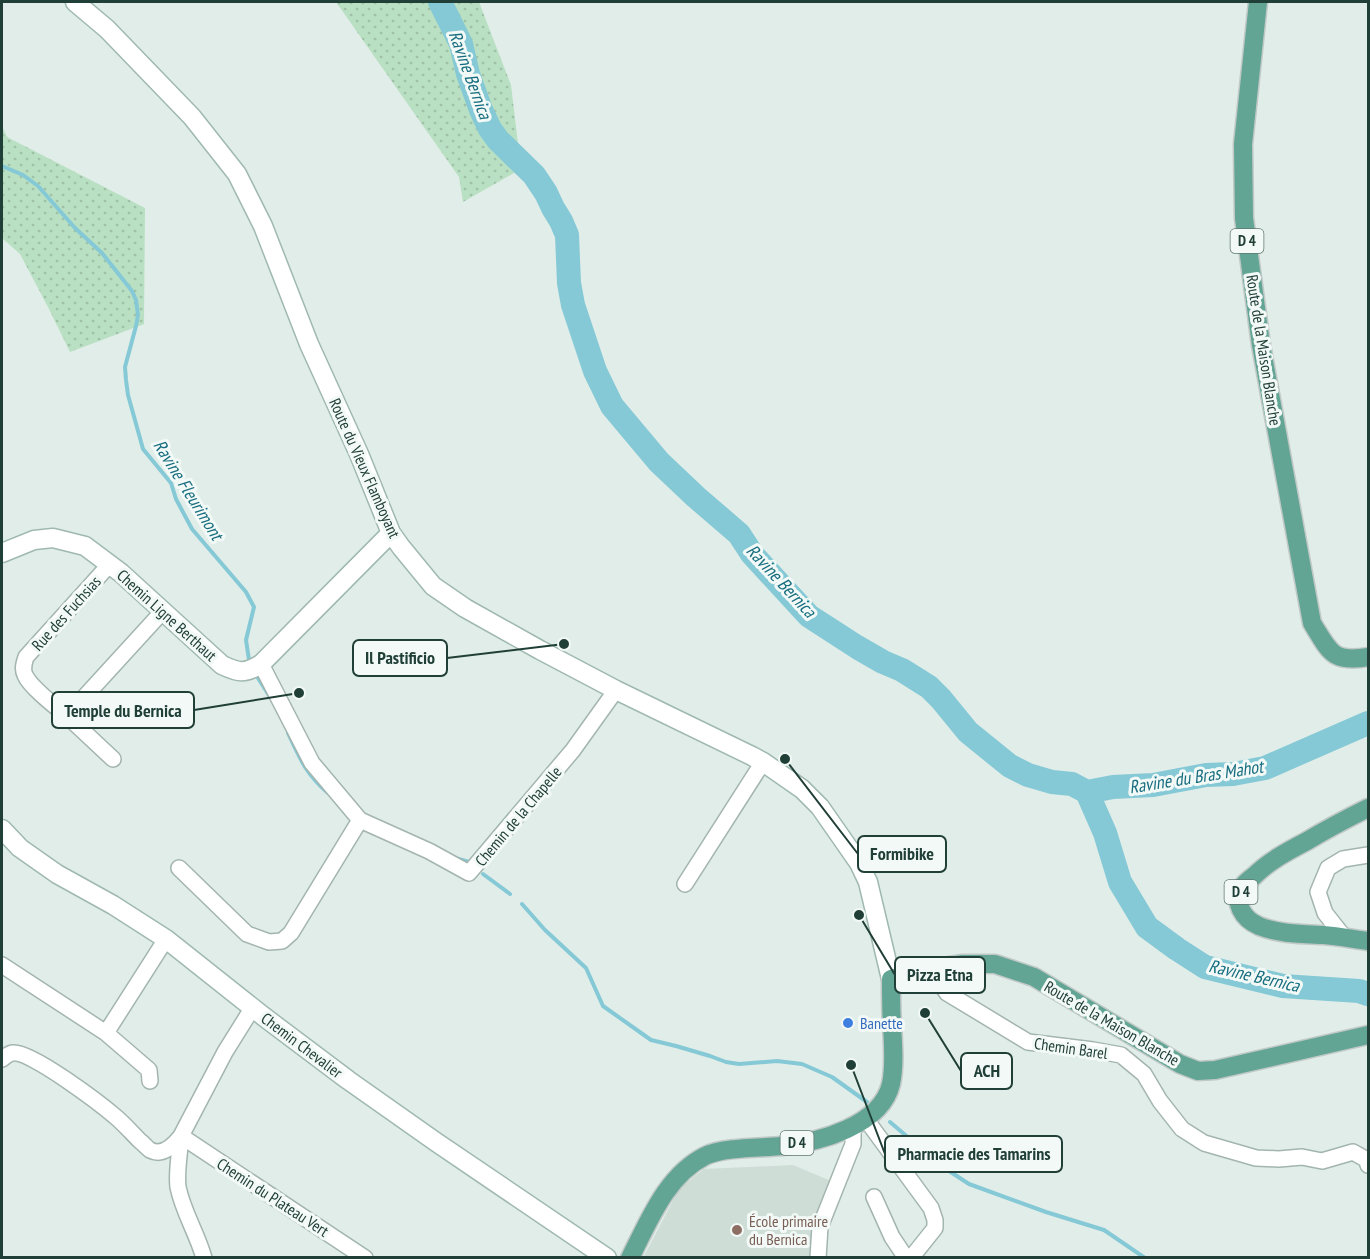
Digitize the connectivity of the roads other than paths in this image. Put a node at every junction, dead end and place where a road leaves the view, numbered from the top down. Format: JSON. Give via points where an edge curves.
{"nodes":[{"id":1,"x":75,"y":2,"type":"edge"},
{"id":2,"x":1258,"y":2,"type":"edge"},
{"id":3,"x":391,"y":533,"type":"junction"},
{"id":4,"x":2,"y":553,"type":"edge"},
{"id":5,"x":110,"y":564,"type":"junction"},
{"id":6,"x":163,"y":611,"type":"junction"},
{"id":7,"x":1368,"y":657,"type":"edge"},
{"id":8,"x":261,"y":664,"type":"junction"},
{"id":9,"x":616,"y":690,"type":"junction"},
{"id":10,"x":67,"y":716,"type":"junction"},
{"id":11,"x":113,"y":759,"type":"dead end"},
{"id":12,"x":763,"y":762,"type":"junction"},
{"id":13,"x":1368,"y":808,"type":"edge"},
{"id":14,"x":360,"y":820,"type":"junction"},
{"id":15,"x":2,"y":829,"type":"edge"},
{"id":16,"x":1368,"y":855,"type":"edge"},
{"id":17,"x":179,"y":868,"type":"dead end"},
{"id":18,"x":685,"y":884,"type":"dead end"},
{"id":19,"x":1344,"y":938,"type":"junction"},
{"id":20,"x":166,"y":939,"type":"junction"},
{"id":21,"x":1368,"y":941,"type":"edge"},
{"id":22,"x":2,"y":965,"type":"edge"},
{"id":23,"x":930,"y":969,"type":"junction"},
{"id":24,"x":891,"y":979,"type":"junction"},
{"id":25,"x":253,"y":1007,"type":"junction"},
{"id":26,"x":106,"y":1033,"type":"junction"},
{"id":27,"x":1368,"y":1035,"type":"edge"},
{"id":28,"x":2,"y":1059,"type":"edge"},
{"id":29,"x":150,"y":1081,"type":"dead end"},
{"id":30,"x":859,"y":1122,"type":"junction"},
{"id":31,"x":181,"y":1136,"type":"junction"},
{"id":32,"x":1368,"y":1165,"type":"edge"},
{"id":33,"x":874,"y":1197,"type":"dead end"},
{"id":34,"x":204,"y":1257,"type":"edge"},
{"id":35,"x":364,"y":1257,"type":"edge"},
{"id":36,"x":607,"y":1257,"type":"edge"},
{"id":37,"x":630,"y":1257,"type":"edge"},
{"id":38,"x":818,"y":1257,"type":"edge"},
{"id":39,"x":906,"y":1257,"type":"edge"},
{"id":40,"x":911,"y":1257,"type":"edge"}],
"edges":[{"from":1,"to":3,"type":"main road","name":"Route du Vieux Flamboyant","via":[[107,29],[192,117],[237,174],[263,226]]},
{"from":2,"to":7,"type":"main road","name":"Route de la Maison Blanche","number":"D 4","via":[[1243,144],[1244,218],[1261,345],[1312,623],[1333,654],[1350,660]]},
{"from":3,"to":8,"type":"main road"},
{"from":3,"to":9,"type":"main road","name":"Route du Vieux Flamboyant","via":[[433,586],[530,645]]},
{"from":4,"to":5,"type":"main road","name":"Chemin Ligne Berthaut","via":[[34,540],[53,538],[85,546]]},
{"from":5,"to":6,"type":"main road","name":"Chemin Ligne Berthaut"},
{"from":5,"to":10,"type":"street","name":"Rue des Fuchsias","via":[[23,665],[32,684]]},
{"from":6,"to":8,"type":"main road","name":"Chemin Ligne Berthaut","via":[[222,665],[243,673]]},
{"from":6,"to":10,"type":"street"},
{"from":8,"to":14,"type":"street","name":"Chemin de la Chapelle","via":[[312,764]]},
{"from":9,"to":12,"type":"main road","name":"Route du Vieux Flamboyant"},
{"from":9,"to":14,"type":"street","name":"Chemin de la Chapelle","via":[[573,750],[469,873]]},
{"from":10,"to":11,"type":"street","name":"Rue des Fuchsias"},
{"from":12,"to":18,"type":"street"},
{"from":12,"to":24,"type":"main road","name":"Route du Vieux Flamboyant","via":[[820,807],[860,863]]},
{"from":13,"to":19,"type":"main road","number":"D 4","via":[[1265,865],[1240,894],[1241,913],[1258,926]]},
{"from":14,"to":17,"type":"street","via":[[291,933],[282,941],[269,942],[247,934]]},
{"from":15,"to":20,"type":"main road","name":"Chemin Chevalier","via":[[20,848],[57,874]]},
{"from":16,"to":19,"type":"street","via":[[1343,859],[1328,868],[1318,892],[1325,913]]},
{"from":19,"to":21,"type":"main road","number":"D 4"},
{"from":20,"to":25,"type":"main road","name":"Chemin Chevalier"},
{"from":20,"to":26,"type":"street"},
{"from":22,"to":26,"type":"street"},
{"from":23,"to":24,"type":"main road","name":"Route de la Maison Blanche"},
{"from":23,"to":27,"type":"main road","name":"Route de la Maison Blanche","via":[[995,964],[1034,977],[1198,1071]]},
{"from":23,"to":32,"type":"street","name":"Chemin Barel","via":[[948,993],[1028,1042],[1121,1055],[1144,1074],[1182,1129],[1204,1143],[1257,1158],[1302,1157],[1322,1161],[1353,1152]]},
{"from":24,"to":30,"type":"main road","number":"D 4","via":[[891,1086],[881,1105]]},
{"from":25,"to":31,"type":"street"},
{"from":25,"to":36,"type":"main road","name":"Chemin Chevalier","via":[[356,1086]]},
{"from":26,"to":29,"type":"street","via":[[149,1070]]},
{"from":28,"to":31,"type":"street","via":[[11,1053],[30,1057],[72,1083],[150,1150],[168,1149]]},
{"from":30,"to":37,"type":"main road","number":"D 4","via":[[823,1138],[707,1155],[674,1181],[657,1204]]},
{"from":30,"to":38,"type":"street","via":[[820,1227]]},
{"from":30,"to":40,"type":"street","via":[[884,1144],[931,1208],[934,1228]]},
{"from":31,"to":34,"type":"street","via":[[178,1185]]},
{"from":31,"to":35,"type":"street","name":"Chemin du Plateau Vert"},
{"from":33,"to":39,"type":"street","via":[[892,1238]]}]}
